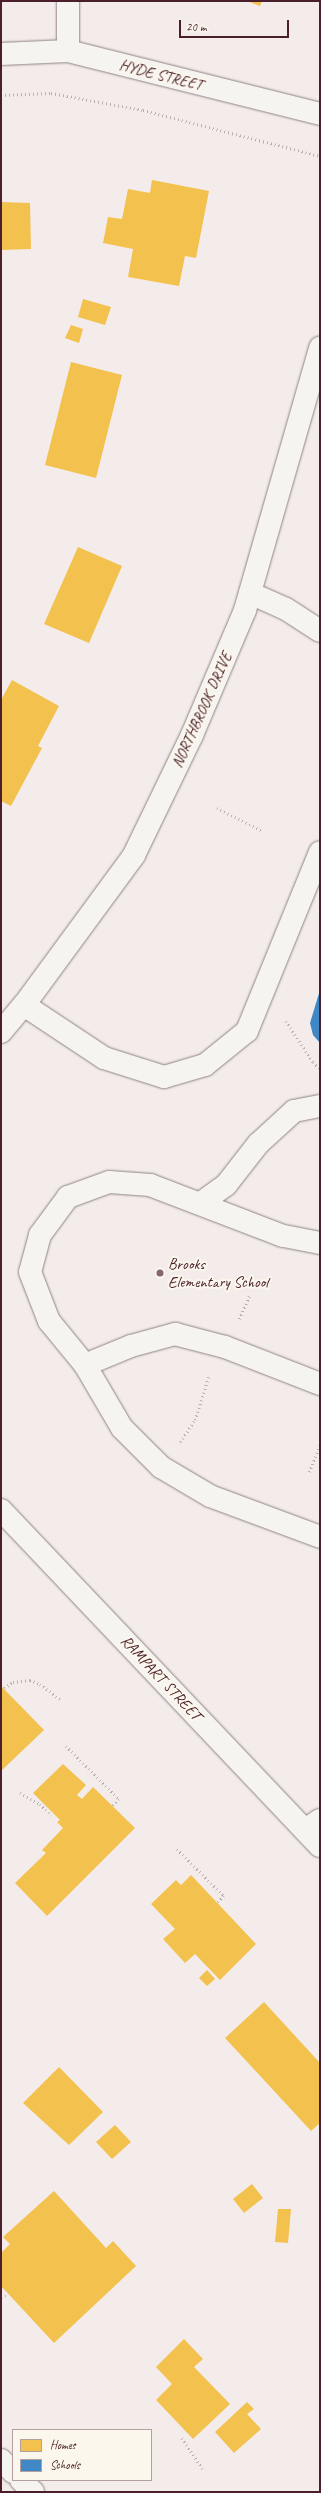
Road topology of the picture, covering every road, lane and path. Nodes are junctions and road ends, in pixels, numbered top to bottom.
1 (68, 1) edge
2 (68, 52) junction
3 (1, 54) edge
4 (1, 95) edge
5 (320, 114) edge
6 (320, 156) edge
7 (320, 348) edge
8 (250, 593) junction
9 (320, 631) edge
10 (217, 808) dead end
11 (263, 831) dead end
12 (320, 852) edge
13 (24, 1005) junction
14 (286, 1021) dead end
15 (1, 1032) edge
16 (320, 1069) edge
17 (320, 1106) edge
18 (201, 1204) junction
19 (320, 1244) edge
20 (250, 1294) dead end
21 (238, 1323) dead end
22 (85, 1365) junction
23 (209, 1375) dead end
24 (320, 1384) edge
25 (320, 1445) edge
26 (176, 1447) dead end
27 (309, 1472) dead end
28 (1, 1510) edge
29 (320, 1537) edge
30 (4, 1688) dead end
31 (60, 1699) dead end
32 (66, 1746) dead end
33 (20, 1793) dead end
34 (113, 1806) dead end
35 (51, 1815) dead end
36 (313, 1825) edge
37 (320, 1846) edge
38 (177, 1849) dead end
39 (217, 1903) dead end
40 (6, 2295) dead end
41 (1, 2297) edge
42 (182, 2438) dead end
43 (1, 2460) edge
44 (203, 2469) dead end
45 (12, 2471) edge
46 (22, 2481) edge
47 (33, 2492) edge

1 - 2 street
2 - 3 street, HYDE STREET
2 - 5 street, HYDE STREET
4 - 6 path
7 - 8 street, NORTHBROOK DRIVE
8 - 9 street
8 - 13 street, NORTHBROOK DRIVE
10 - 11 path
12 - 13 street
13 - 15 street, NORTHBROOK DRIVE
14 - 16 path
17 - 18 street
18 - 19 street
18 - 22 street
20 - 21 path
22 - 24 street
22 - 29 street
23 - 26 path
25 - 27 path
28 - 36 street, RAMPART STREET
30 - 31 path
32 - 34 path
33 - 35 path
36 - 37 street, RAMPART STREET
38 - 39 path
40 - 41 path
42 - 44 path
43 - 45 street
46 - 47 street

